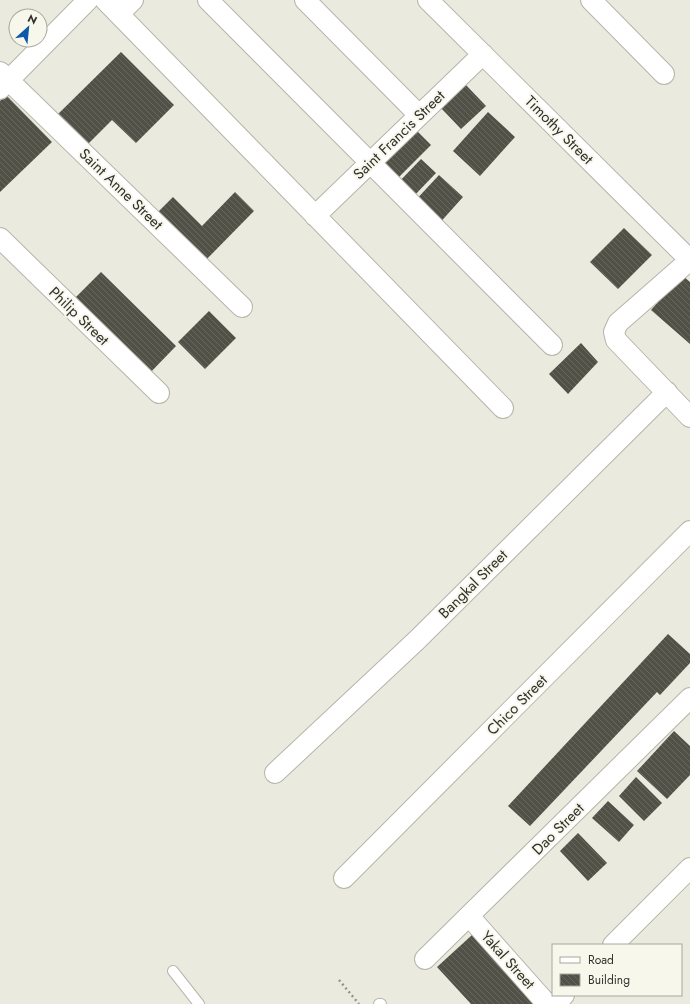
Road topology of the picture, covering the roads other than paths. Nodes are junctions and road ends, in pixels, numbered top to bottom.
1 (88, 0) edge
2 (105, 0) edge
3 (133, 0) edge
4 (208, 0) edge
5 (305, 0) edge
6 (428, 0) edge
7 (591, 0) edge
8 (119, 14) junction
9 (483, 54) junction
10 (664, 74) dead end
11 (3, 81) edge
12 (419, 115) junction
13 (370, 162) junction
14 (315, 216) junction
15 (0, 238) edge
16 (690, 260) edge
17 (242, 307) dead end
18 (552, 345) dead end
19 (666, 392) junction
20 (159, 394) dead end
21 (503, 408) dead end
22 (690, 417) edge
23 (690, 531) edge
24 (690, 698) edge
25 (275, 773) dead end
26 (690, 868) edge
27 (344, 878) dead end
28 (469, 916) junction
29 (614, 944) edge
30 (425, 958) dead end
31 (173, 970) dead end
32 (563, 996) edge
33 (199, 1004) edge
34 (547, 1004) edge
35 (555, 1004) edge

1 - 11 street
2 - 8 street
3 - 8 street
4 - 13 street
5 - 12 street
6 - 9 street, Timothy Street
7 - 10 street
8 - 14 street
9 - 12 street, Saint Francis Street
9 - 16 street, Timothy Street
11 - 17 street, Saint Anne Street
12 - 13 street, Saint Francis Street
13 - 14 street, Saint Francis Street
13 - 18 street
14 - 21 street
15 - 20 street, Philip Street
16 - 19 street
19 - 22 street
19 - 25 street, Bangkal Street
23 - 27 street, Chico Street
24 - 28 street, Dao Street
26 - 29 street
28 - 30 street, Dao Street
28 - 34 street, Yakal Street
31 - 33 lane
32 - 35 street

